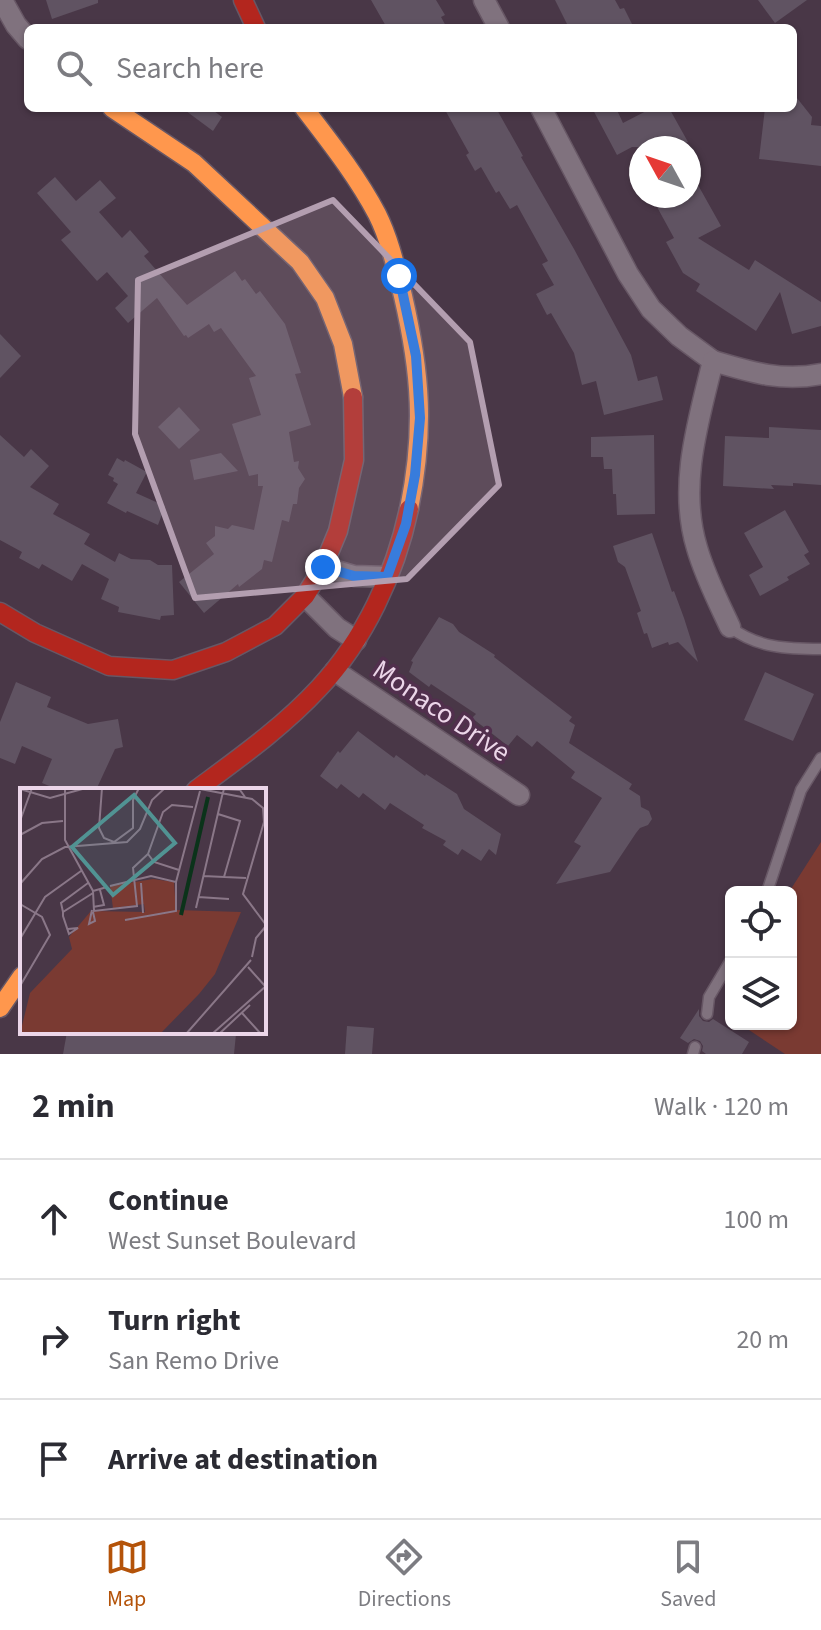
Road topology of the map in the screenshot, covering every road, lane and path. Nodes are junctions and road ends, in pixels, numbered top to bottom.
1 (2, 0) edge
2 (243, 0) edge
3 (484, 0) edge
4 (254, 24) edge
5 (497, 24) edge
6 (24, 34) edge
7 (118, 112) edge
8 (307, 112) edge
9 (543, 112) edge
10 (713, 361) junction
11 (821, 374) edge
12 (323, 567) junction
13 (387, 577) junction
14 (305, 596) junction
15 (0, 612) edge
16 (730, 627) joint
17 (356, 640) junction
18 (821, 649) edge
19 (335, 671) junction
20 (821, 758) edge
21 (199, 788) edge
22 (519, 795) dead end
23 (769, 886) edge
24 (725, 970) edge
25 (20, 979) edge
26 (0, 1008) edge
27 (707, 1014) dead end

1 - 6 street
2 - 4 street
3 - 5 street
7 - 12 street
8 - 13 street
9 - 10 street
10 - 11 street
10 - 16 street
12 - 13 street
12 - 14 street
13 - 17 street
14 - 15 street
14 - 17 street, Monaco Drive
16 - 18 lane
17 - 19 street
19 - 21 street
19 - 22 street, Monaco Drive
20 - 23 lane
24 - 27 lane
25 - 26 street

